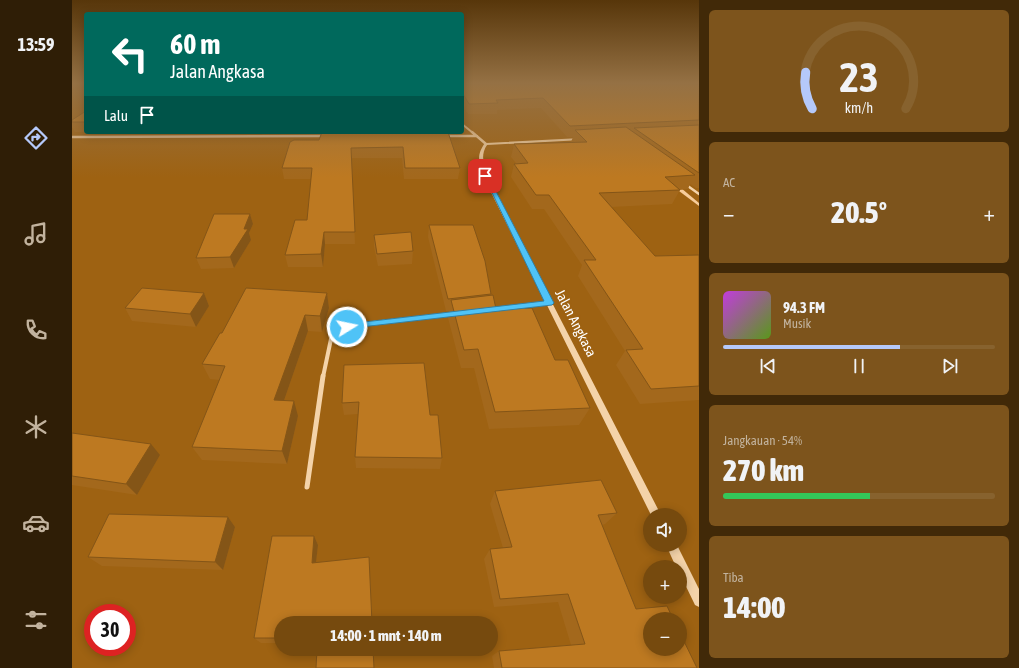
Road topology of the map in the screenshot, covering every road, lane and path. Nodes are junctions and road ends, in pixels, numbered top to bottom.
1 (464, 126) edge
2 (334, 136) edge
3 (437, 136) edge
4 (477, 136) junction
5 (72, 137) edge
6 (583, 139) edge
7 (486, 144) junction
8 (682, 181) edge
9 (699, 194) edge
10 (550, 303) junction
11 (487, 310) edge
12 (456, 314) edge
13 (307, 487) dead end
14 (652, 508) edge
15 (674, 552) edge
16 (699, 601) edge

1 - 4 street
2 - 5 street
3 - 4 street
4 - 7 street
6 - 7 street
7 - 10 street, Jalan Angkasa
8 - 9 street
10 - 11 street
10 - 14 street, Jalan Angkasa
12 - 13 street
15 - 16 street

